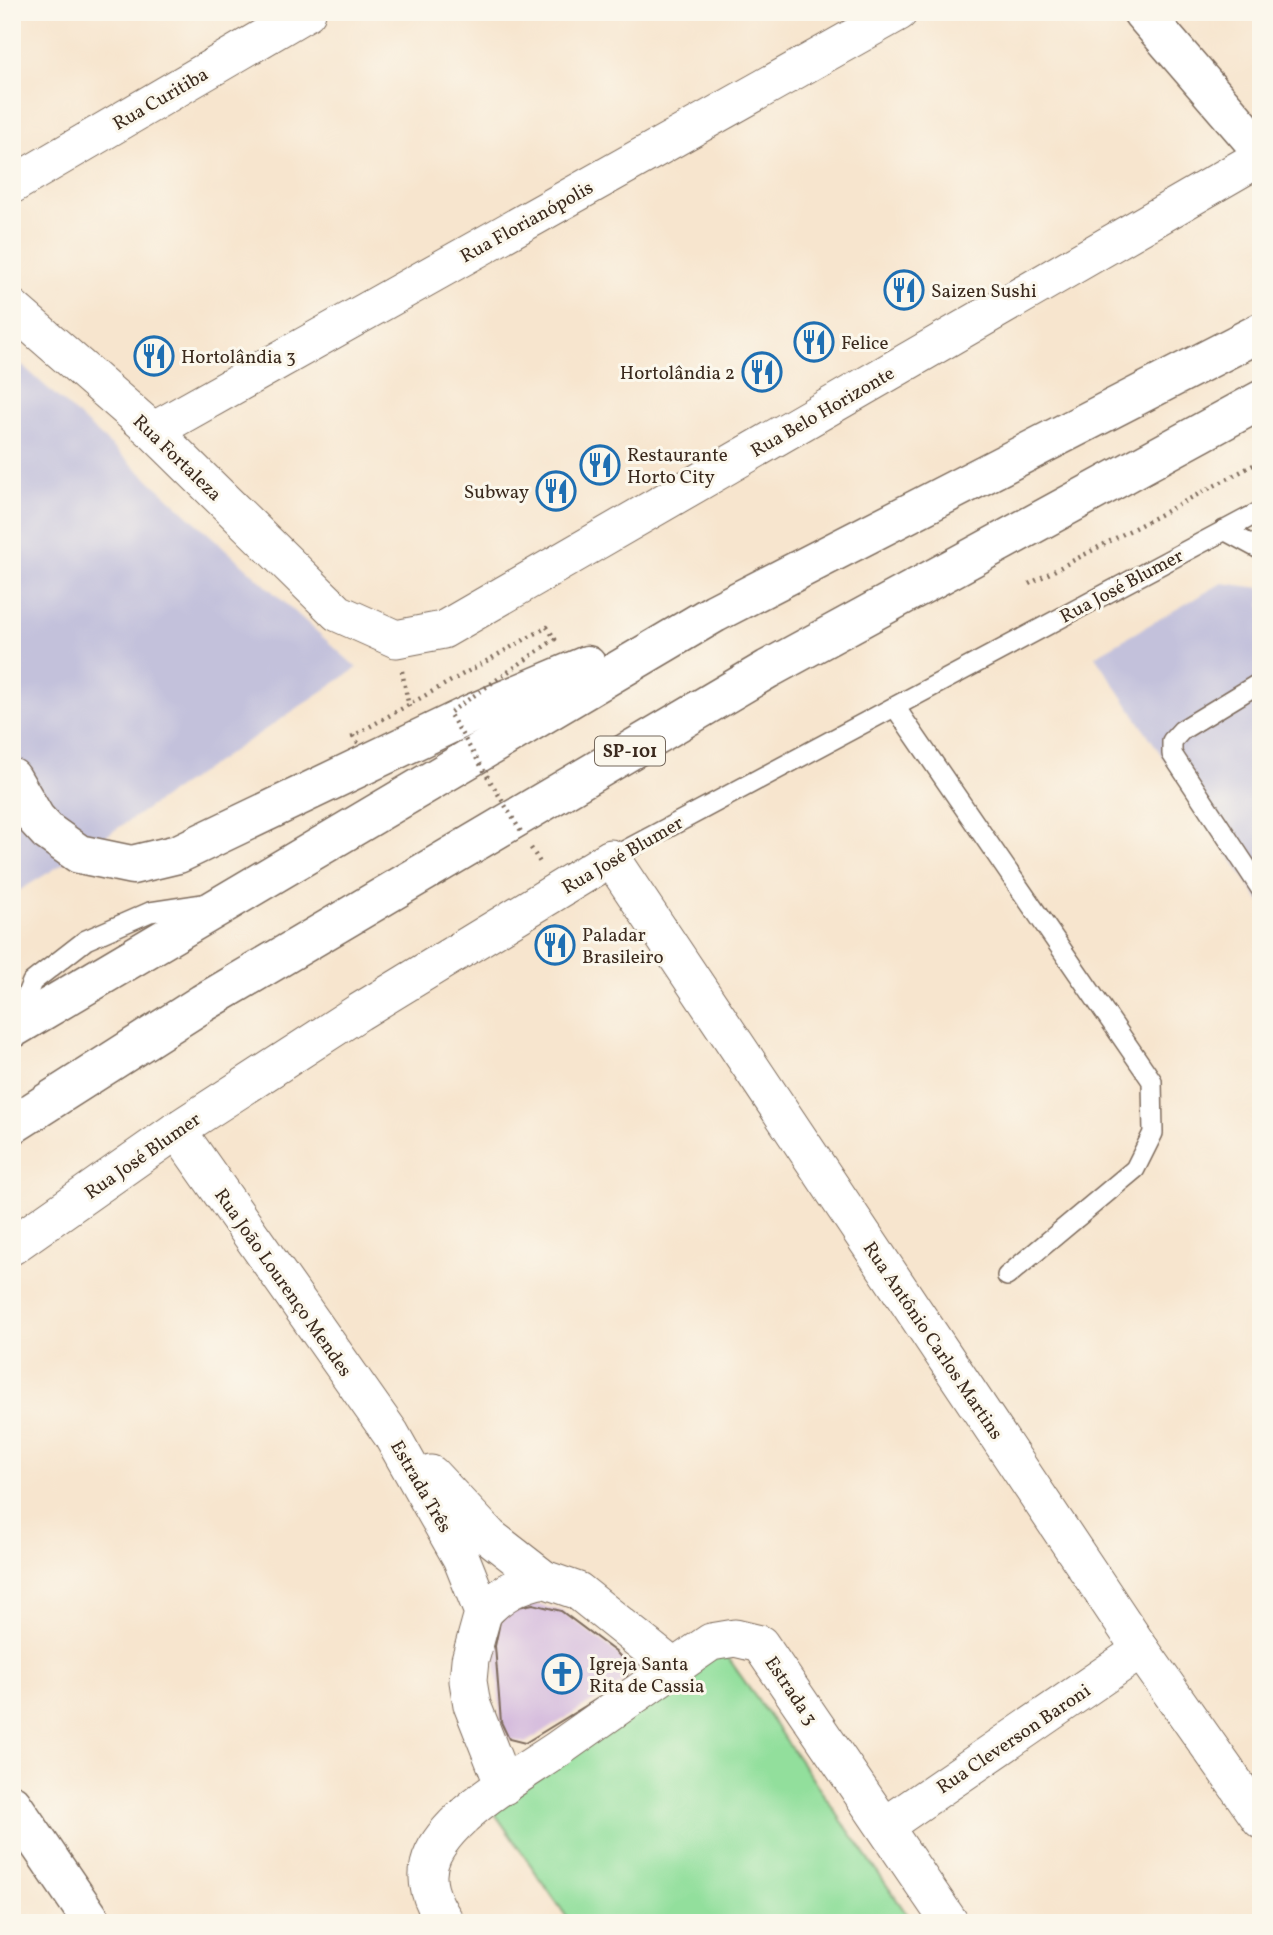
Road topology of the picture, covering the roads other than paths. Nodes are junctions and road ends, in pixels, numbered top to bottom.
1 (307, 12) edge
2 (899, 12) edge
3 (1142, 12) edge
4 (1261, 150) edge
5 (1261, 157) edge
6 (12, 185) edge
7 (12, 308) edge
8 (1261, 332) edge
9 (1261, 400) edge
10 (153, 430) junction
11 (1261, 511) edge
12 (1224, 530) junction
13 (1261, 550) edge
14 (338, 613) joint
15 (715, 613) junction
16 (1261, 682) edge
17 (895, 707) junction
18 (12, 778) edge
19 (611, 858) junction
20 (1259, 882) edge
21 (12, 1029) edge
22 (12, 1125) edge
23 (177, 1130) junction
24 (12, 1246) edge
25 (1007, 1276) dead end
26 (391, 1433) junction
27 (544, 1579) junction
28 (483, 1613) junction
29 (1141, 1650) junction
30 (674, 1668) junction
31 (504, 1786) junction
32 (12, 1804) edge
33 (1261, 1820) edge
34 (885, 1826) junction
35 (93, 1923) edge
36 (446, 1923) edge
37 (950, 1923) edge

1 - 6 street, Rua Curitiba
2 - 10 street, Rua Florianópolis
3 - 4 main road
5 - 14 street, Rua Belo Horizonte
7 - 10 street, Rua Fortaleza
8 - 15 main road
9 - 22 main road, SP-101
10 - 14 street, Rua Fortaleza
11 - 12 lane, Rua José Blumer
12 - 13 lane
12 - 17 lane, Rua José Blumer
15 - 18 main road
15 - 21 main road
16 - 20 lane
17 - 19 lane, Rua José Blumer
17 - 25 lane
19 - 23 street, Rua José Blumer
19 - 29 street, Rua Antônio Carlos Martins
23 - 24 street, Rua José Blumer
23 - 26 street, Rua João Lourenço Mendes
26 - 27 street, Estrada Três
26 - 28 street, Estrada Três
27 - 28 street
27 - 30 street, Estrada Três
28 - 31 street
29 - 33 street, Rua Antônio Carlos Martins
29 - 34 street, Rua Cleverson Baroni
30 - 31 street, Estrada 3
30 - 34 street, Estrada 3
31 - 36 street, Estrada 3
32 - 35 main road
34 - 37 street, Estrada 3

